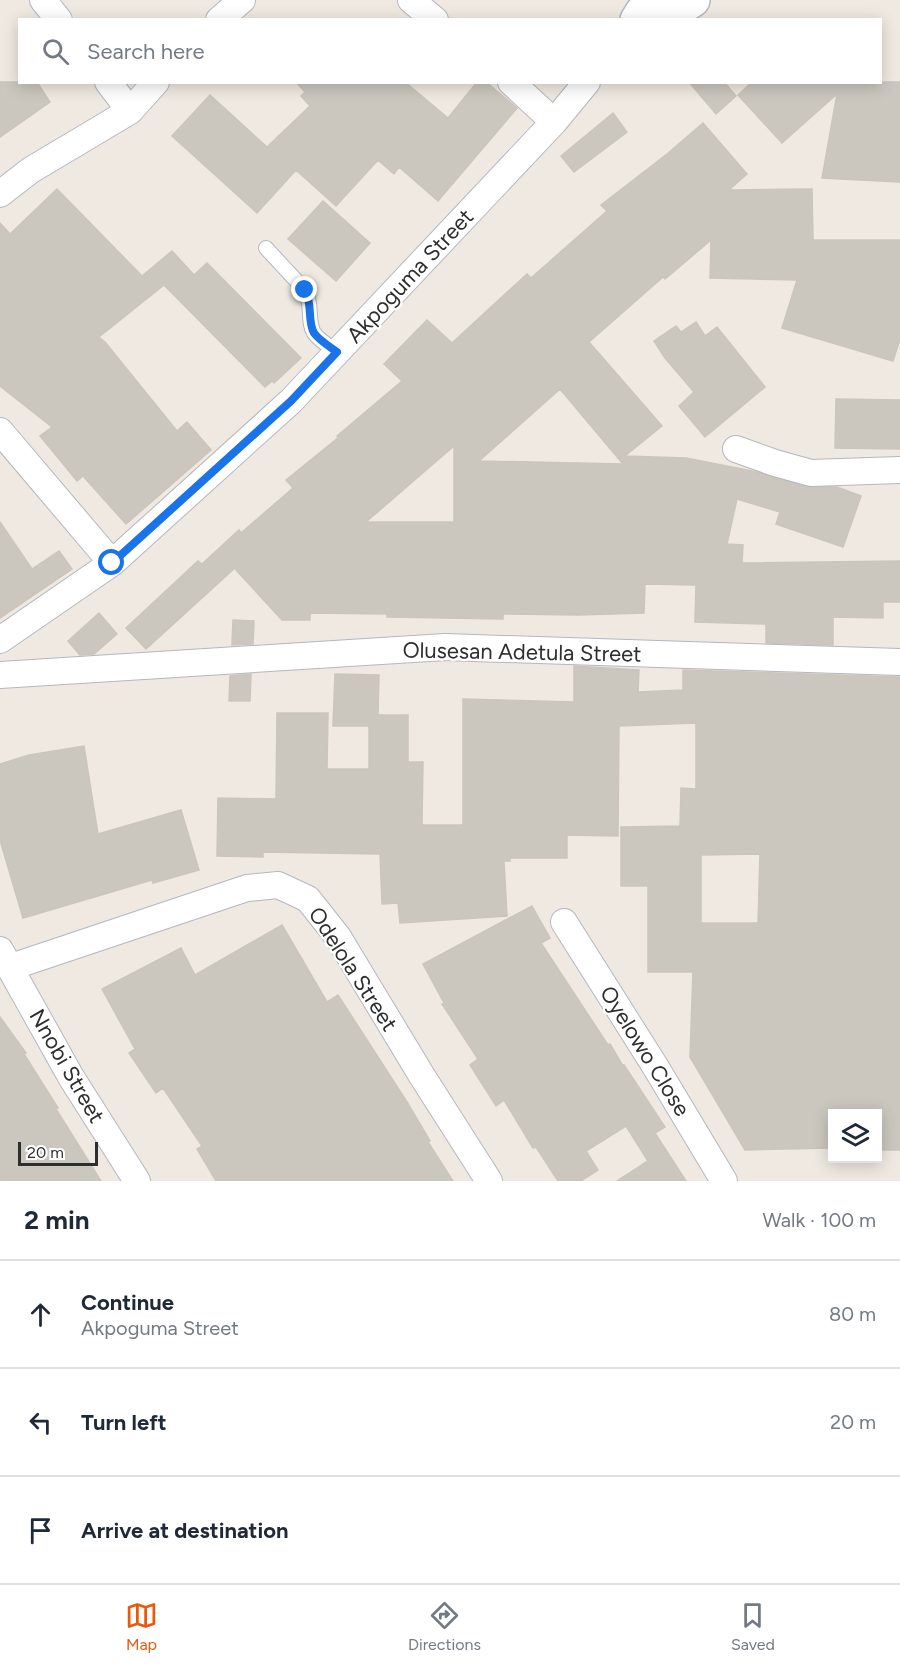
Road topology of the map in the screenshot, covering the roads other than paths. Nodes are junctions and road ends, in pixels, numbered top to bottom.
1 (43, 0) edge
2 (242, 0) edge
3 (411, 0) edge
4 (661, 0) edge
5 (693, 0) edge
6 (56, 18) edge
7 (221, 18) edge
8 (433, 18) edge
9 (638, 18) edge
10 (666, 18) edge
11 (110, 84) edge
12 (154, 84) edge
13 (513, 84) edge
14 (585, 84) edge
15 (130, 111) junction
16 (554, 122) junction
17 (0, 194) edge
18 (266, 248) dead end
19 (337, 352) junction
20 (0, 431) edge
21 (736, 449) dead end
22 (900, 470) edge
23 (112, 563) junction
24 (0, 640) edge
25 (900, 662) edge
26 (0, 675) edge
27 (564, 922) dead end
28 (5, 958) edge
29 (137, 1181) edge
30 (489, 1181) edge
31 (724, 1181) edge

1 - 6 street
2 - 7 street
3 - 8 street
4 - 9 street
5 - 10 street
11 - 15 street
12 - 15 street
13 - 16 street
14 - 16 street, Akpoguma Street
15 - 17 street
16 - 19 street, Akpoguma Street
18 - 19 lane
19 - 23 street, Akpoguma Street
20 - 23 street
21 - 22 street
23 - 24 street, Akpoguma Street
25 - 26 street, Olusesan Adetula Street
27 - 31 street, Oyelowo Close
28 - 29 street, Nnobi Street
28 - 30 street, Odelola Street

